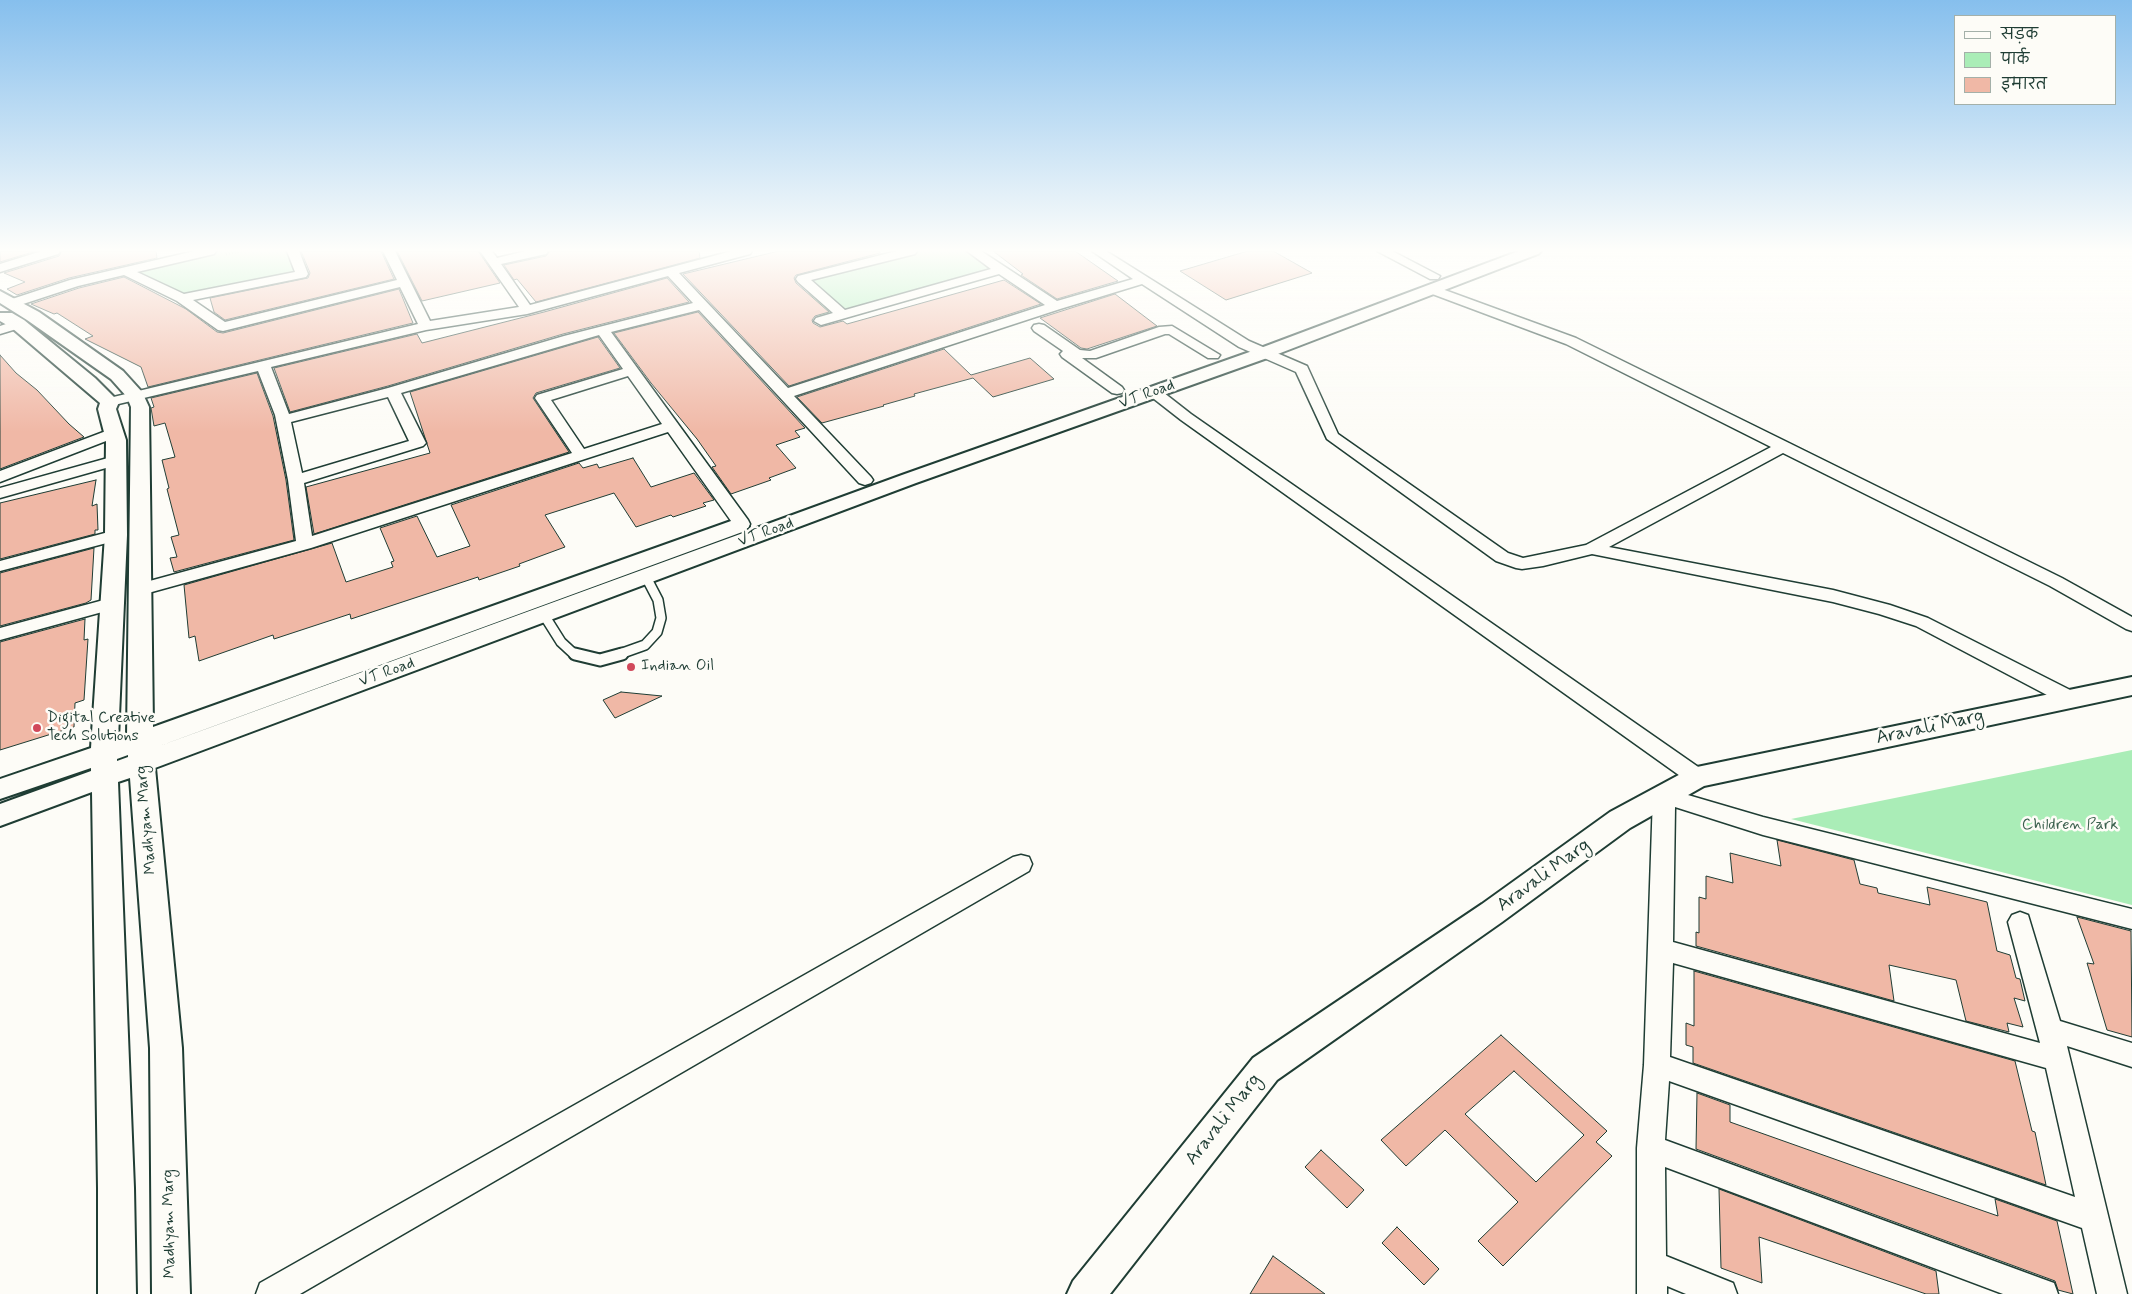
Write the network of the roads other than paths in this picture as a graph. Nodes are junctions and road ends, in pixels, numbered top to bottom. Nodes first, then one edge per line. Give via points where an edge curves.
1 (201, 311) edge
2 (286, 311) edge
3 (419, 311) edge
4 (517, 311) edge
5 (676, 311) edge
6 (708, 311) edge
7 (840, 311) edge
8 (852, 311) edge
9 (1039, 311) edge
10 (1193, 311) edge
11 (1343, 311) edge
12 (1362, 311) edge
13 (1501, 311) edge
14 (6, 313) edge
15 (843, 314) junction
16 (1017, 319) junction
17 (821, 321) dead end
18 (426, 326) junction
19 (1039, 328) dead end
20 (602, 330) junction
21 (1244, 344) junction
22 (1264, 353) junction
23 (1213, 355) junction
24 (264, 365) junction
25 (630, 371) junction
26 (1117, 390) junction
27 (393, 391) junction
28 (1154, 392) junction
29 (785, 394) junction
30 (136, 396) junction
31 (110, 402) junction
32 (282, 420) junction
33 (670, 426) junction
34 (114, 433) junction
35 (1784, 446) junction
36 (581, 455) junction
37 (116, 462) junction
38 (0, 477) edge
39 (296, 480) junction
40 (865, 480) junction
41 (0, 493) edge
42 (742, 524) junction
43 (116, 535) junction
44 (305, 544) junction
45 (1592, 549) junction
46 (0, 566) edge
47 (646, 577) junction
48 (596, 586) junction
49 (141, 589) junction
50 (111, 604) junction
51 (544, 615) junction
52 (2132, 624) edge
53 (0, 634) edge
54 (2132, 686) edge
55 (2071, 699) junction
56 (141, 752) junction
57 (104, 765) junction
58 (1697, 777) junction
59 (0, 789) edge
60 (1664, 796) junction
61 (0, 816) edge
62 (1020, 864) dead end
63 (2132, 919) edge
64 (2020, 922) dead end
65 (1661, 949) junction
66 (2050, 1029) junction
67 (2132, 1055) edge
68 (2056, 1059) junction
69 (1657, 1065) junction
70 (1651, 1148) junction
71 (2094, 1218) junction
72 (1652, 1265) junction
73 (116, 1294) edge
74 (171, 1294) edge
75 (271, 1294) edge
76 (1086, 1294) edge
77 (1652, 1294) edge
78 (1722, 1294) edge
79 (2043, 1294) edge
80 (2112, 1294) edge

1 - 2 street via 224,327
3 - 18 street
4 - 18 street
5 - 20 street
6 - 29 street
7 - 15 street
8 - 15 street
9 - 16 street
10 - 21 street
11 - 21 street, VT Road
12 - 22 street, VT Road
13 - 35 street via 1571,341
14 - 30 street via 117,375
14 - 31 street
15 - 17 street
16 - 26 street
16 - 29 street
18 - 24 street
19 - 23 street via 1077,354 1091,355 1172,330
20 - 25 street
20 - 27 street
21 - 22 street
21 - 23 street, VT Road
22 - 28 street, VT Road
22 - 45 street via 1302,369 1332,436 1502,557 1522,564
23 - 26 street, VT Road
24 - 30 street
24 - 32 street
25 - 33 street
25 - 36 street via 542,398
26 - 40 street, VT Road
27 - 32 street
27 - 39 street via 418,443
28 - 47 street, VT Road
28 - 58 street
29 - 40 street
30 - 31 street
30 - 49 street, Madhyam Marg via 140,415
31 - 34 street via 107,409
32 - 39 street
33 - 36 street
33 - 42 street
34 - 37 street
34 - 38 street
35 - 45 street
35 - 52 street via 2056,582
36 - 44 street
37 - 41 street
37 - 43 street
39 - 44 street
40 - 42 street, VT Road
42 - 48 street, VT Road
43 - 46 street
43 - 50 street
44 - 49 street
45 - 55 street via 1834,596 1884,609 1922,622
47 - 48 street, VT Road
47 - 51 lane via 658,600 661,618 652,639 630,652 600,660 574,654 561,642
48 - 51 street, VT Road
48 - 56 street, VT Road
49 - 56 street, Madhyam Marg
50 - 53 street
50 - 57 street
51 - 56 street, VT Road
54 - 55 street, Aravali Marg
55 - 58 street, Aravali Marg
56 - 57 street, VT Road
56 - 74 street, Madhyam Marg via 166,1048
57 - 59 street, VT Road
57 - 61 street, VT Road
57 - 73 street
58 - 60 street, Aravali Marg
60 - 63 street via 1763,826
60 - 65 street
60 - 76 street, Aravali Marg via 1620,820 1492,913 1265,1069
62 - 75 street
64 - 66 street
65 - 68 street
65 - 69 street
66 - 67 street
66 - 68 street
68 - 71 street
69 - 70 street
69 - 71 street
70 - 72 street
70 - 79 street
71 - 80 street
72 - 77 street
72 - 78 street

